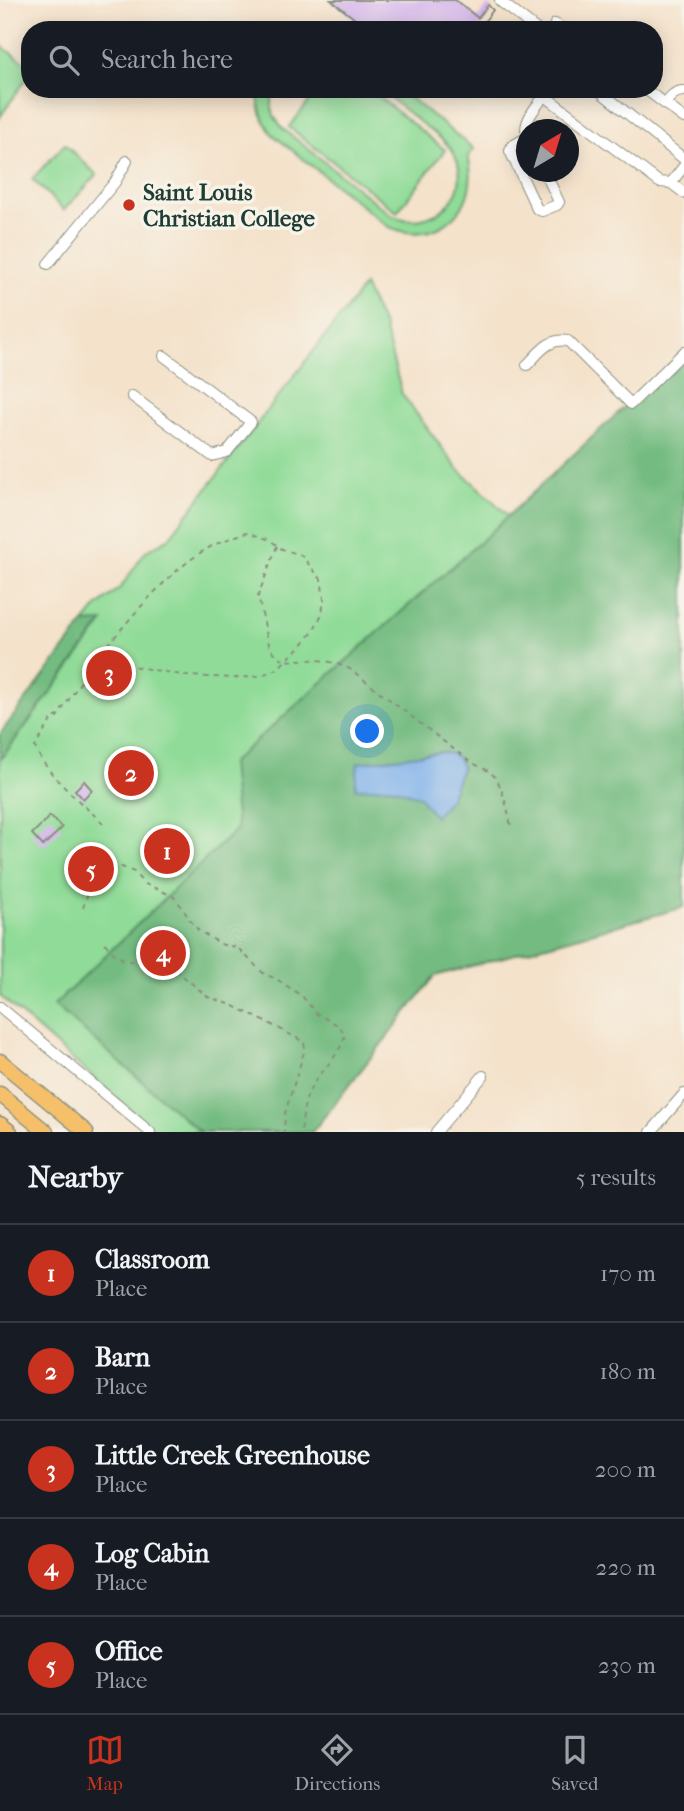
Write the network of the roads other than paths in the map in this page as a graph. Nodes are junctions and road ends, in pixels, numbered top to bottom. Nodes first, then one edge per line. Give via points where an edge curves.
1 (500, 1) edge
2 (526, 21) edge
3 (684, 91) edge
4 (543, 98) edge
5 (555, 98) edge
6 (608, 98) edge
7 (657, 98) edge
8 (665, 104) junction
9 (684, 118) edge
10 (529, 119) edge
11 (516, 144) edge
12 (684, 159) edge
13 (127, 160) dead end
14 (516, 164) edge
15 (684, 166) edge
16 (524, 182) edge
17 (550, 182) edge
18 (671, 183) junction
19 (684, 193) edge
20 (48, 264) dead end
21 (684, 352) edge
22 (164, 356) dead end
23 (527, 365) dead end
24 (132, 396) dead end
25 (0, 1007) edge
26 (0, 1061) edge
27 (483, 1076) dead end
28 (0, 1094) edge
29 (684, 1094) edge
30 (0, 1124) edge
31 (10, 1132) edge
32 (46, 1132) edge
33 (86, 1132) edge
34 (150, 1132) edge
35 (436, 1132) edge
36 (651, 1132) edge

1 - 2 street
3 - 8 street via 673,94
4 - 10 street
5 - 18 street via 659,182
6 - 12 street
7 - 8 street
8 - 9 street
11 - 14 street via 510,151
13 - 20 street
15 - 18 street
16 - 17 street via 542,211 559,202
18 - 19 street
21 - 23 street via 631,404 563,339 550,342
22 - 24 street via 251,422 227,452 212,456
25 - 34 street
26 - 33 highway
27 - 35 street
28 - 32 highway
29 - 36 street
30 - 31 highway

